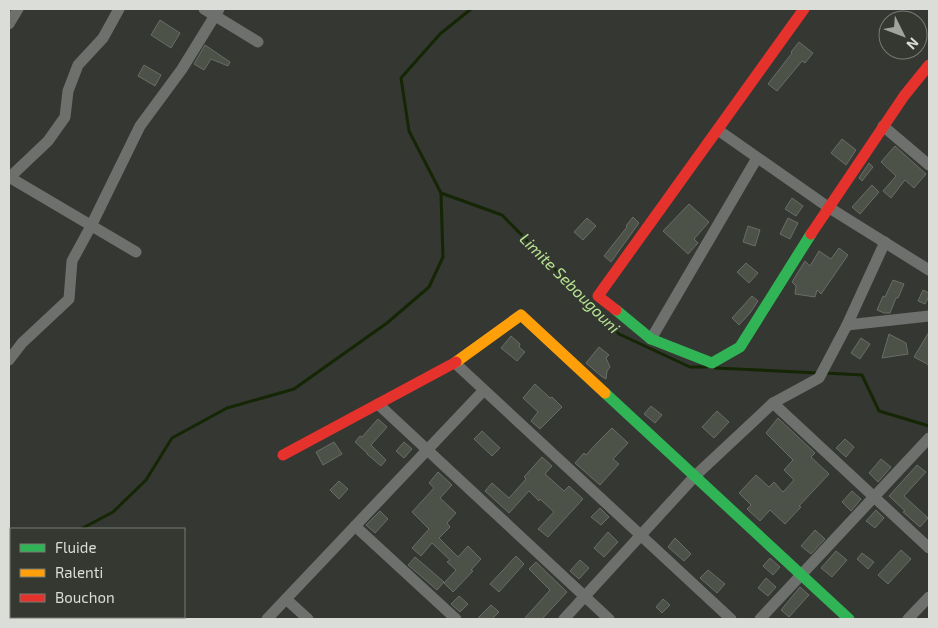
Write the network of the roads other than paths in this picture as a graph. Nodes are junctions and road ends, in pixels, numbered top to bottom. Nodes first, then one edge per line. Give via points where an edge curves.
1 (18, 9) edge
2 (119, 9) edge
3 (204, 9) edge
4 (804, 9) edge
5 (217, 12) edge
6 (9, 24) edge
7 (258, 42) dead end
8 (929, 65) edge
9 (883, 126) junction
10 (718, 130) junction
11 (758, 158) junction
12 (929, 165) edge
13 (9, 178) edge
14 (828, 207) junction
15 (91, 226) junction
16 (885, 242) junction
17 (136, 252) dead end
18 (929, 270) edge
19 (929, 316) edge
20 (847, 325) junction
21 (651, 339) junction
22 (9, 360) edge
23 (455, 363) junction
24 (484, 390) junction
25 (773, 403) junction
26 (378, 404) junction
27 (929, 438) edge
28 (427, 450) junction
29 (283, 455) dead end
30 (695, 476) junction
31 (874, 497) junction
32 (355, 526) junction
33 (641, 536) junction
34 (929, 548) edge
35 (801, 575) junction
36 (584, 597) junction
37 (929, 597) edge
38 (286, 599) junction
39 (267, 619) edge
40 (308, 619) edge
41 (456, 619) edge
42 (564, 619) edge
43 (609, 619) edge
44 (731, 619) edge
45 (760, 619) edge
46 (849, 619) edge
47 (908, 619) edge

1 - 6 street
2 - 13 street via 103,38 78,65 68,91 65,117 48,141
3 - 5 street
4 - 10 street
5 - 7 street
5 - 15 street via 182,69 140,126
8 - 9 street
9 - 12 street
9 - 14 street
10 - 11 street
10 - 21 street via 598,296
11 - 14 street
11 - 21 street
13 - 15 street
14 - 16 street
14 - 21 street via 740,347 712,363
15 - 17 street
15 - 22 street via 72,261 69,299 22,343
16 - 18 street
16 - 20 street
19 - 20 street
20 - 25 street via 819,378
23 - 24 street
23 - 26 street
23 - 30 street via 521,315
24 - 28 street
24 - 33 street
25 - 30 street
25 - 31 street
26 - 28 street
26 - 29 street
27 - 31 street
28 - 32 street
28 - 36 street
30 - 33 street
30 - 35 street
31 - 34 street
31 - 35 street
32 - 38 street
32 - 41 street
33 - 36 street
33 - 44 street
35 - 45 street
35 - 46 street
36 - 42 street
36 - 43 street
37 - 47 street
38 - 39 street
38 - 40 street

